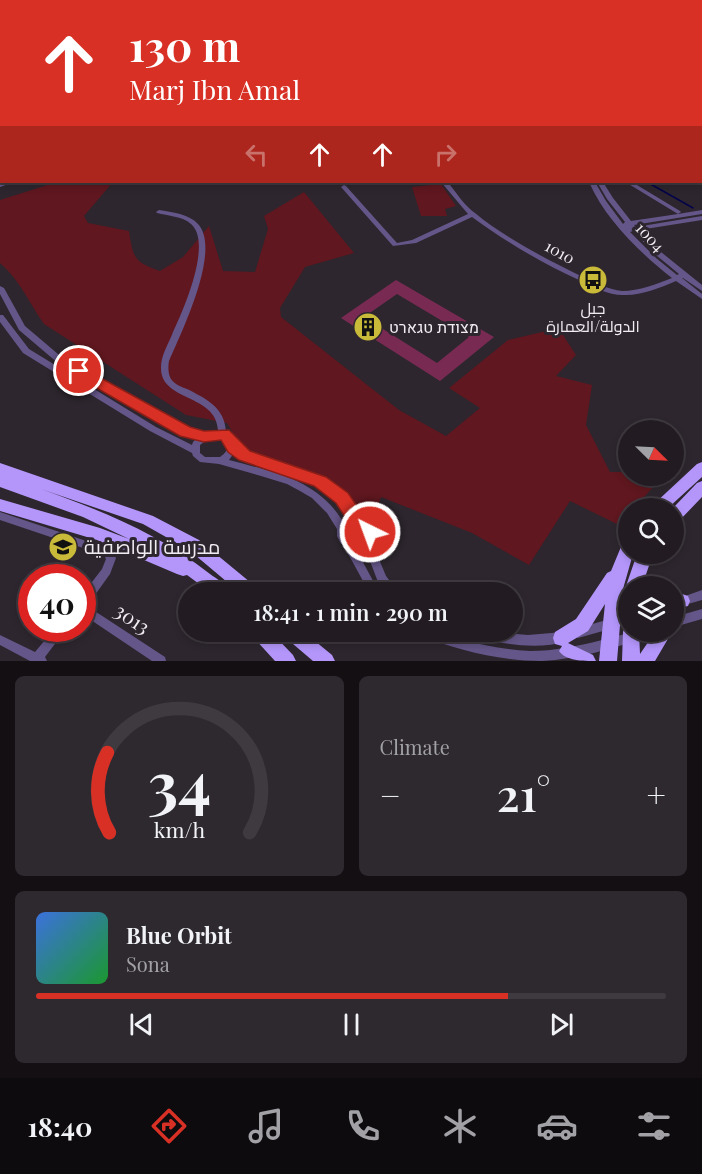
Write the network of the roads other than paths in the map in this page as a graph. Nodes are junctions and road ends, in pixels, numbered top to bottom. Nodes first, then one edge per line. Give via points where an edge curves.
1 (445, 183) edge
2 (593, 183) edge
3 (601, 183) edge
4 (631, 183) edge
5 (344, 187) dead end
6 (159, 212) dead end
7 (678, 212) dead end
8 (702, 212) edge
9 (472, 215) junction
10 (625, 217) junction
11 (702, 218) edge
12 (648, 224) junction
13 (627, 227) junction
14 (643, 242) junction
15 (680, 277) junction
16 (0, 288) edge
17 (702, 289) edge
18 (702, 297) edge
19 (0, 317) edge
20 (222, 434) junction
21 (204, 436) junction
22 (233, 447) junction
23 (196, 452) junction
24 (219, 461) junction
25 (702, 468) edge
26 (0, 469) edge
27 (0, 481) edge
28 (702, 487) edge
29 (670, 498) edge
30 (0, 505) edge
31 (684, 506) edge
32 (0, 516) edge
33 (357, 520) junction
34 (342, 528) junction
35 (367, 541) junction
36 (348, 544) junction
37 (620, 564) edge
38 (622, 564) edge
39 (204, 578) junction
40 (209, 582) edge
41 (238, 582) edge
42 (369, 582) edge
43 (384, 582) edge
44 (96, 586) edge
45 (702, 595) edge
46 (684, 608) edge
47 (702, 614) edge
48 (684, 615) edge
49 (96, 616) edge
50 (618, 623) edge
51 (611, 625) junction
52 (0, 640) edge
53 (618, 640) edge
54 (52, 642) edge
55 (269, 642) edge
56 (304, 642) edge
57 (461, 642) edge
58 (523, 642) edge
59 (634, 642) edge
60 (657, 642) edge
61 (610, 643) junction
62 (565, 644) junction
63 (38, 660) edge
64 (161, 661) edge
65 (287, 661) edge
66 (326, 661) edge
67 (587, 661) edge
68 (608, 661) edge
69 (631, 661) edge
70 (645, 661) edge

1 - 9 street, 1010
2 - 13 street, 1004
3 - 10 street, 1004
4 - 7 street
5 - 9 street via 395,245 414,242
6 - 20 street via 196,224 202,234 203,260 164,372 173,386 216,410 223,425
8 - 12 street
9 - 15 street, 1010 via 586,281 616,292
10 - 12 street
10 - 13 street, 1004
11 - 12 street
12 - 13 street
12 - 14 street
13 - 14 street, 1004
13 - 15 street, 1004 via 643,252
14 - 15 street, 1004
15 - 17 street, 1004
15 - 18 street, 1004
16 - 21 street via 22,328 62,362 185,432
19 - 23 street via 26,351
20 - 21 street
20 - 22 street via 232,440
21 - 23 street via 196,444
22 - 24 street
22 - 33 street via 244,456 320,482 342,498
23 - 24 street via 203,460
24 - 34 street via 310,492 326,505
25 - 29 highway
26 - 41 highway via 148,520 194,545
27 - 39 highway via 85,512 160,546
28 - 31 highway
30 - 39 highway via 100,534
32 - 44 street via 107,552 111,558
33 - 34 street
33 - 35 street via 369,528
34 - 36 street via 342,538
35 - 36 street
35 - 43 street
36 - 42 street
37 - 62 highway via 603,596
38 - 51 highway via 614,590
39 - 40 highway
45 - 46 street
47 - 48 street
49 - 64 street, 3013
50 - 51 street
51 - 61 highway
51 - 62 street
52 - 63 street
53 - 61 street
54 - 63 street
55 - 65 highway
56 - 66 highway
57 - 62 street via 529,656
58 - 62 street
59 - 69 highway
60 - 70 highway
61 - 62 street
61 - 68 highway
62 - 67 highway

